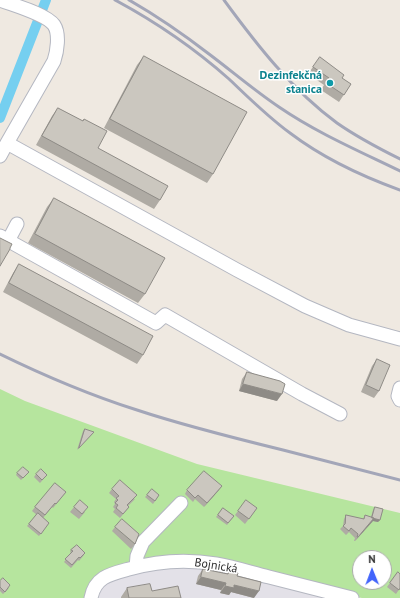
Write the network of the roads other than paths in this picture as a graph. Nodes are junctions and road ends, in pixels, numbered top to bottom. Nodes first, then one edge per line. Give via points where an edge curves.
1 (0, 0) edge
2 (7, 143) junction
3 (0, 156) edge
4 (17, 224) dead end
5 (4, 239) edge
6 (400, 340) edge
7 (400, 388) edge
8 (400, 400) edge
9 (340, 414) dead end
10 (182, 503) dead end
11 (136, 567) junction
12 (91, 598) edge
13 (352, 598) edge

1 - 2 street via 40,15 54,25 57,34 54,61
2 - 3 street
2 - 6 street via 305,306 349,325
4 - 5 street
5 - 9 street via 156,323 165,315
7 - 8 street
10 - 11 street via 143,542 137,556
11 - 12 street, Bojnická via 98,581
11 - 13 street, Bojnická via 174,562 217,564

